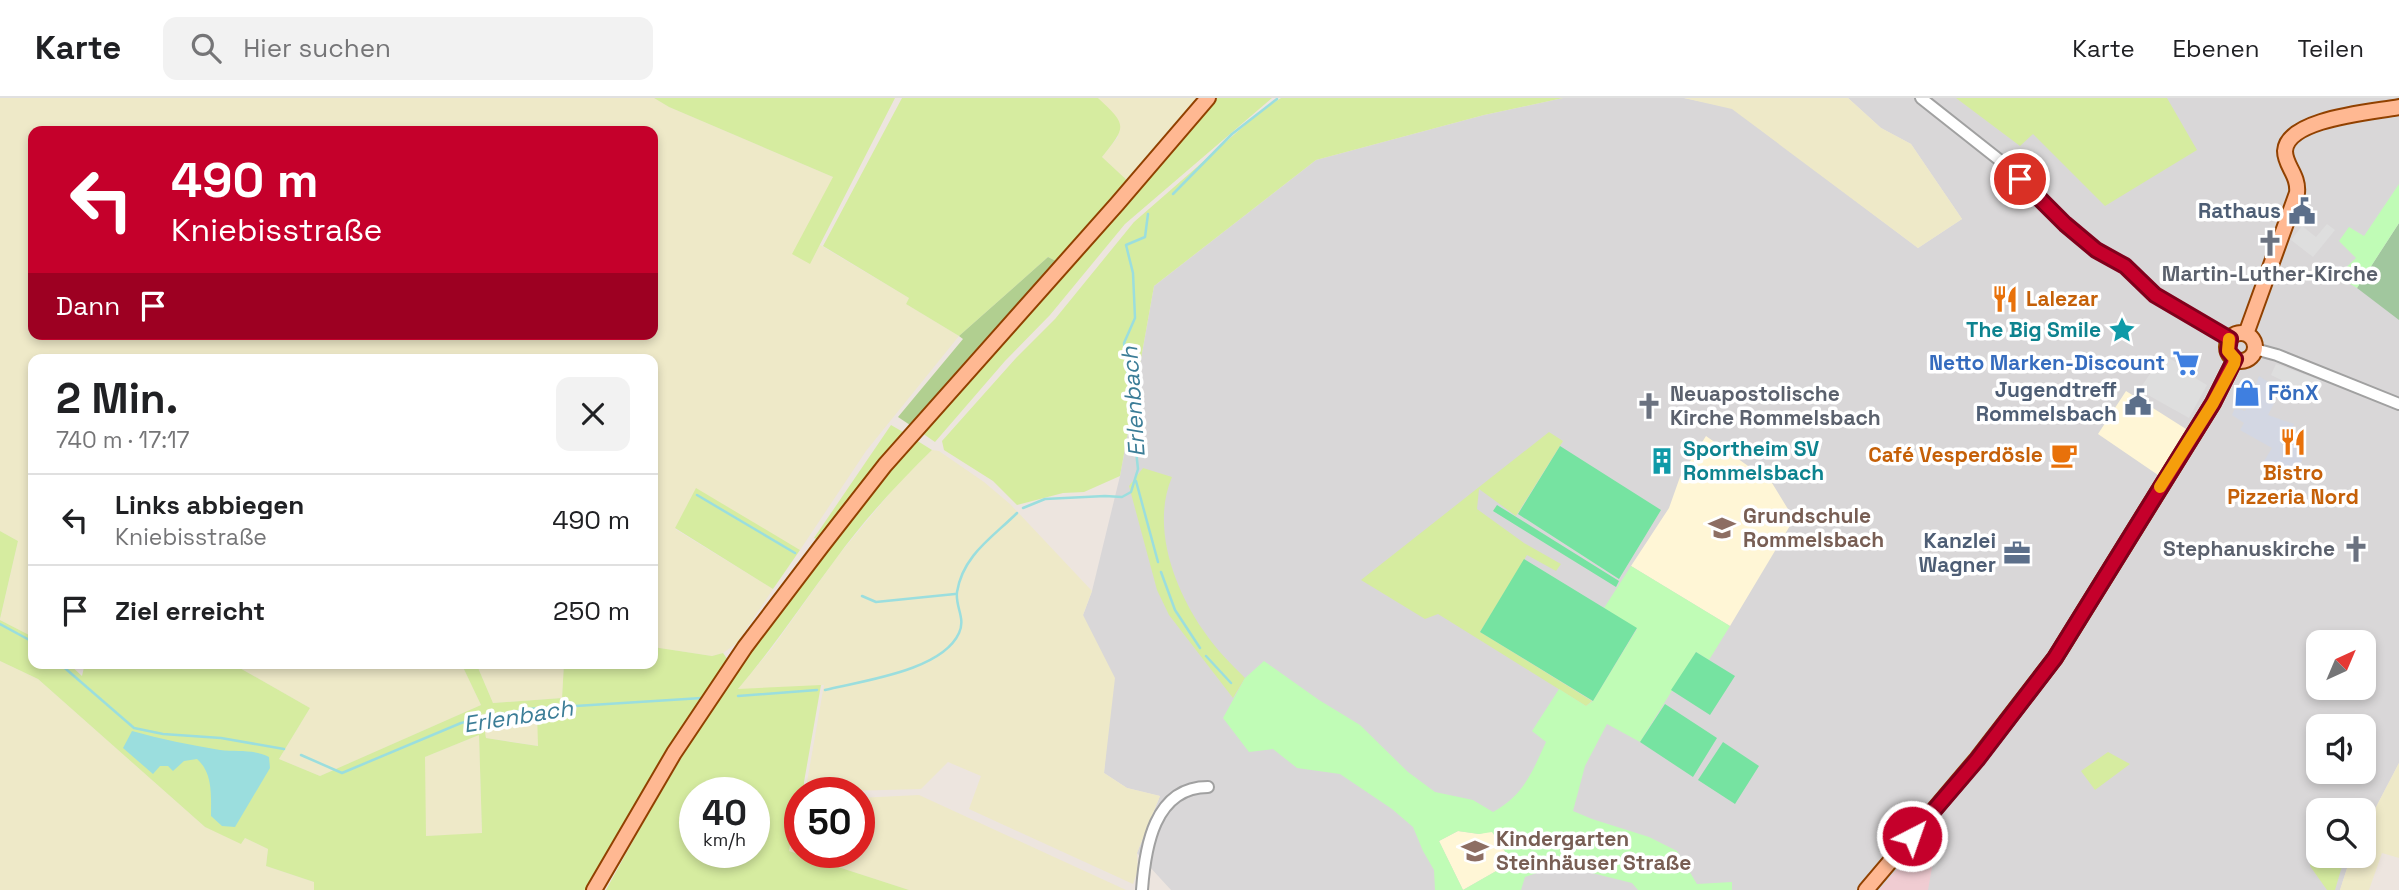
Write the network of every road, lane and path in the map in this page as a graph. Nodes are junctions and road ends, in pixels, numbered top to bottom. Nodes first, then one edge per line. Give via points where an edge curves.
1 (1208, 98) edge
2 (1921, 98) edge
3 (2399, 107) edge
4 (2246, 334) junction
5 (2230, 339) junction
6 (2255, 349) junction
7 (2235, 359) junction
8 (2399, 404) edge
9 (1208, 787) dead end
10 (594, 890) edge
11 (1142, 890) edge
12 (1866, 890) edge

1 - 10 main road via 885,465 821,547 744,647 681,742
2 - 5 street via 2001,162 2089,244 2120,262 2162,300
3 - 4 main road via 2322,122 2290,141 2287,159 2297,193
4 - 5 main road
4 - 6 main road
5 - 7 main road via 2228,351
6 - 7 main road via 2249,358
6 - 8 street
7 - 12 main road via 2213,403 2055,658 1977,760
9 - 11 street via 1180,792 1165,808 1147,850

